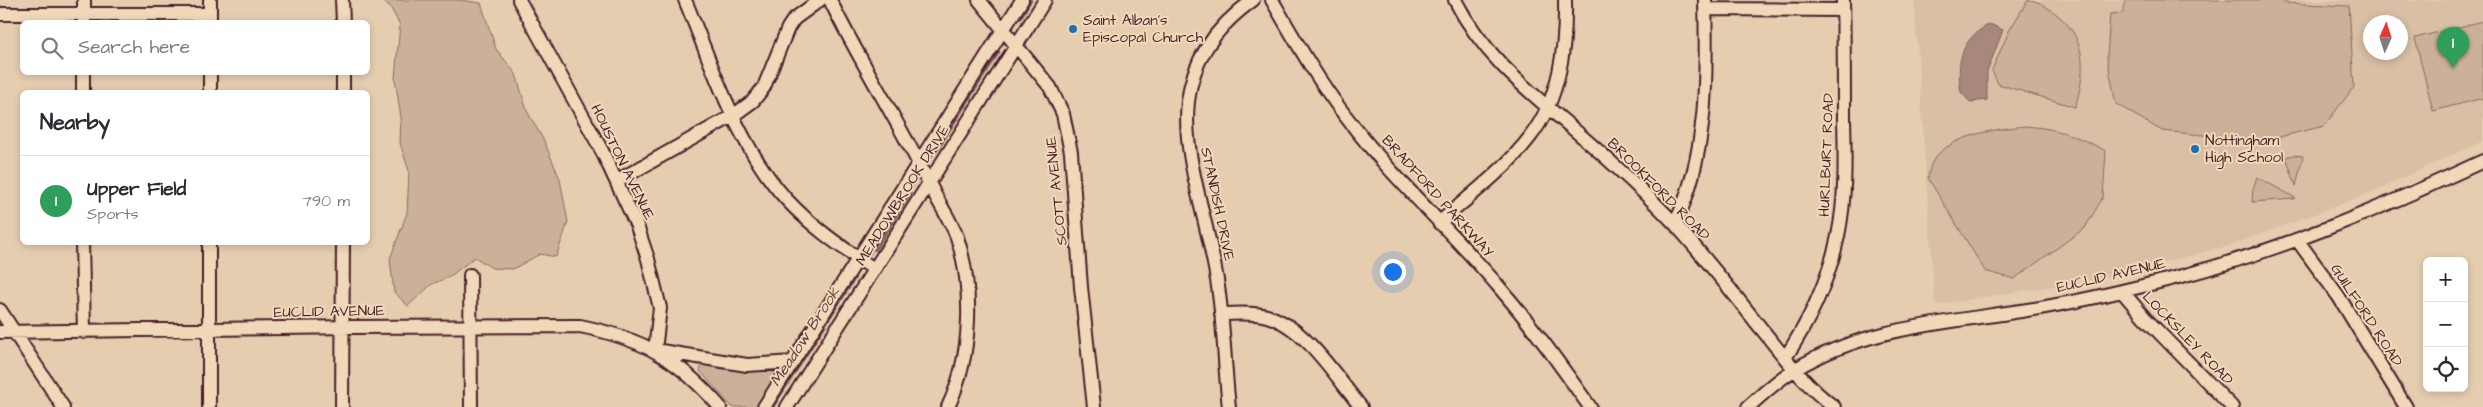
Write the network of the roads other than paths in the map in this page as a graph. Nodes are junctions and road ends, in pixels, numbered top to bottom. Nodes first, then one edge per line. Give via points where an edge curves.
1 (84, 0) edge
2 (210, 0) edge
3 (342, 0) edge
4 (519, 0) edge
5 (685, 0) edge
6 (820, 0) edge
7 (830, 0) edge
8 (979, 0) edge
9 (1022, 0) edge
10 (1045, 0) edge
11 (1253, 0) edge
12 (1272, 0) edge
13 (1455, 0) edge
14 (1566, 0) edge
15 (1705, 4) edge
16 (1843, 5) edge
17 (0, 14) edge
18 (84, 18) edge
19 (210, 18) edge
20 (342, 20) edge
21 (1004, 29) junction
22 (1016, 45) junction
23 (83, 75) edge
24 (210, 75) edge
25 (343, 75) edge
26 (83, 90) edge
27 (210, 90) edge
28 (343, 90) edge
29 (1548, 108) junction
30 (734, 115) junction
31 (2483, 161) edge
32 (919, 162) junction
33 (617, 180) junction
34 (930, 182) junction
35 (1439, 223) junction
36 (1674, 224) junction
37 (2298, 241) junction
38 (82, 245) edge
39 (209, 245) edge
40 (343, 245) edge
41 (858, 258) junction
42 (874, 269) junction
43 (470, 275) dead end
44 (2122, 291) junction
45 (0, 310) edge
46 (1221, 314) junction
47 (471, 326) junction
48 (342, 327) junction
49 (209, 329) junction
50 (0, 332) edge
51 (14, 332) junction
52 (84, 332) junction
53 (655, 350) junction
54 (1785, 358) junction
55 (792, 362) junction
56 (1794, 369) junction
57 (63, 407) edge
58 (209, 407) edge
59 (342, 407) edge
60 (471, 407) edge
61 (720, 407) edge
62 (764, 407) edge
63 (787, 407) edge
64 (948, 407) edge
65 (1094, 407) edge
66 (1229, 407) edge
67 (1361, 407) edge
68 (1590, 407) edge
69 (1748, 407) edge
70 (1834, 407) edge
71 (2232, 407) edge
72 (2406, 407) edge

1 - 18 street
2 - 19 street
3 - 20 street
4 - 33 street, HOUSTON AVENUE
5 - 30 street
6 - 30 street via 794,19 764,87 753,101
7 - 32 street
8 - 21 street, SCOTT AVENUE
9 - 21 street, MEADOWBROOK DRIVE
10 - 22 street, MEADOWBROOK DRIVE
11 - 46 street, STANDISH DRIVE via 1209,42 1194,76 1187,115 1186,135 1216,274
12 - 35 street, BRADFORD PARKWAY via 1316,74 1347,118
13 - 29 street, BROOKFORD ROAD via 1485,48
14 - 29 street via 1564,47 1558,81
15 - 16 street
15 - 36 street via 1704,92 1698,150 1683,206
16 - 54 street, HURLBURT ROAD via 1845,162 1838,236 1830,268 1805,327
17 - 18 street
18 - 19 street
21 - 22 street, SCOTT AVENUE
21 - 32 street, MEADOWBROOK DRIVE
22 - 34 street, MEADOWBROOK DRIVE
22 - 65 street, SCOTT AVENUE via 1050,87 1069,140
23 - 26 street
24 - 27 street
25 - 28 street
29 - 35 street via 1524,144
29 - 36 street, BROOKFORD ROAD via 1602,154
30 - 33 street
30 - 41 street via 760,165 786,200 829,238
31 - 37 street, EUCLID AVENUE via 2388,205
32 - 34 street
32 - 41 street, MEADOWBROOK DRIVE
33 - 53 street, HOUSTON AVENUE via 648,259 660,308
34 - 42 street, MEADOWBROOK DRIVE
34 - 64 street via 956,237 967,292 967,332 960,374
35 - 68 street, BRADFORD PARKWAY via 1498,286 1545,343
36 - 54 street, BROOKFORD ROAD
37 - 44 street, EUCLID AVENUE
37 - 72 street, GUILFORD ROAD via 2338,297
38 - 52 street
39 - 49 street
40 - 48 street
41 - 42 street
41 - 55 street, MEADOWBROOK DRIVE
42 - 63 street, MEADOWBROOK DRIVE
43 - 47 street
44 - 56 street, EUCLID AVENUE via 2022,311 1911,327 1863,340
44 - 71 street, LOCKSLEY ROAD
45 - 51 street
46 - 66 street, STANDISH DRIVE
46 - 67 street via 1257,315 1282,322 1308,342
47 - 48 street, EUCLID AVENUE
47 - 53 street, EUCLID AVENUE via 580,326 615,333
47 - 60 street
48 - 49 street, EUCLID AVENUE
48 - 59 street
49 - 52 street, EUCLID AVENUE
49 - 58 street
50 - 51 street, EUCLID AVENUE
51 - 52 street, EUCLID AVENUE
51 - 57 street
53 - 55 street, EUCLID AVENUE via 747,366
53 - 61 street, EUCLID AVENUE via 678,365
54 - 56 street, BROOKFORD ROAD
55 - 62 street, MEADOWBROOK DRIVE
56 - 69 street, EUCLID AVENUE
56 - 70 street, BROOKFORD ROAD

